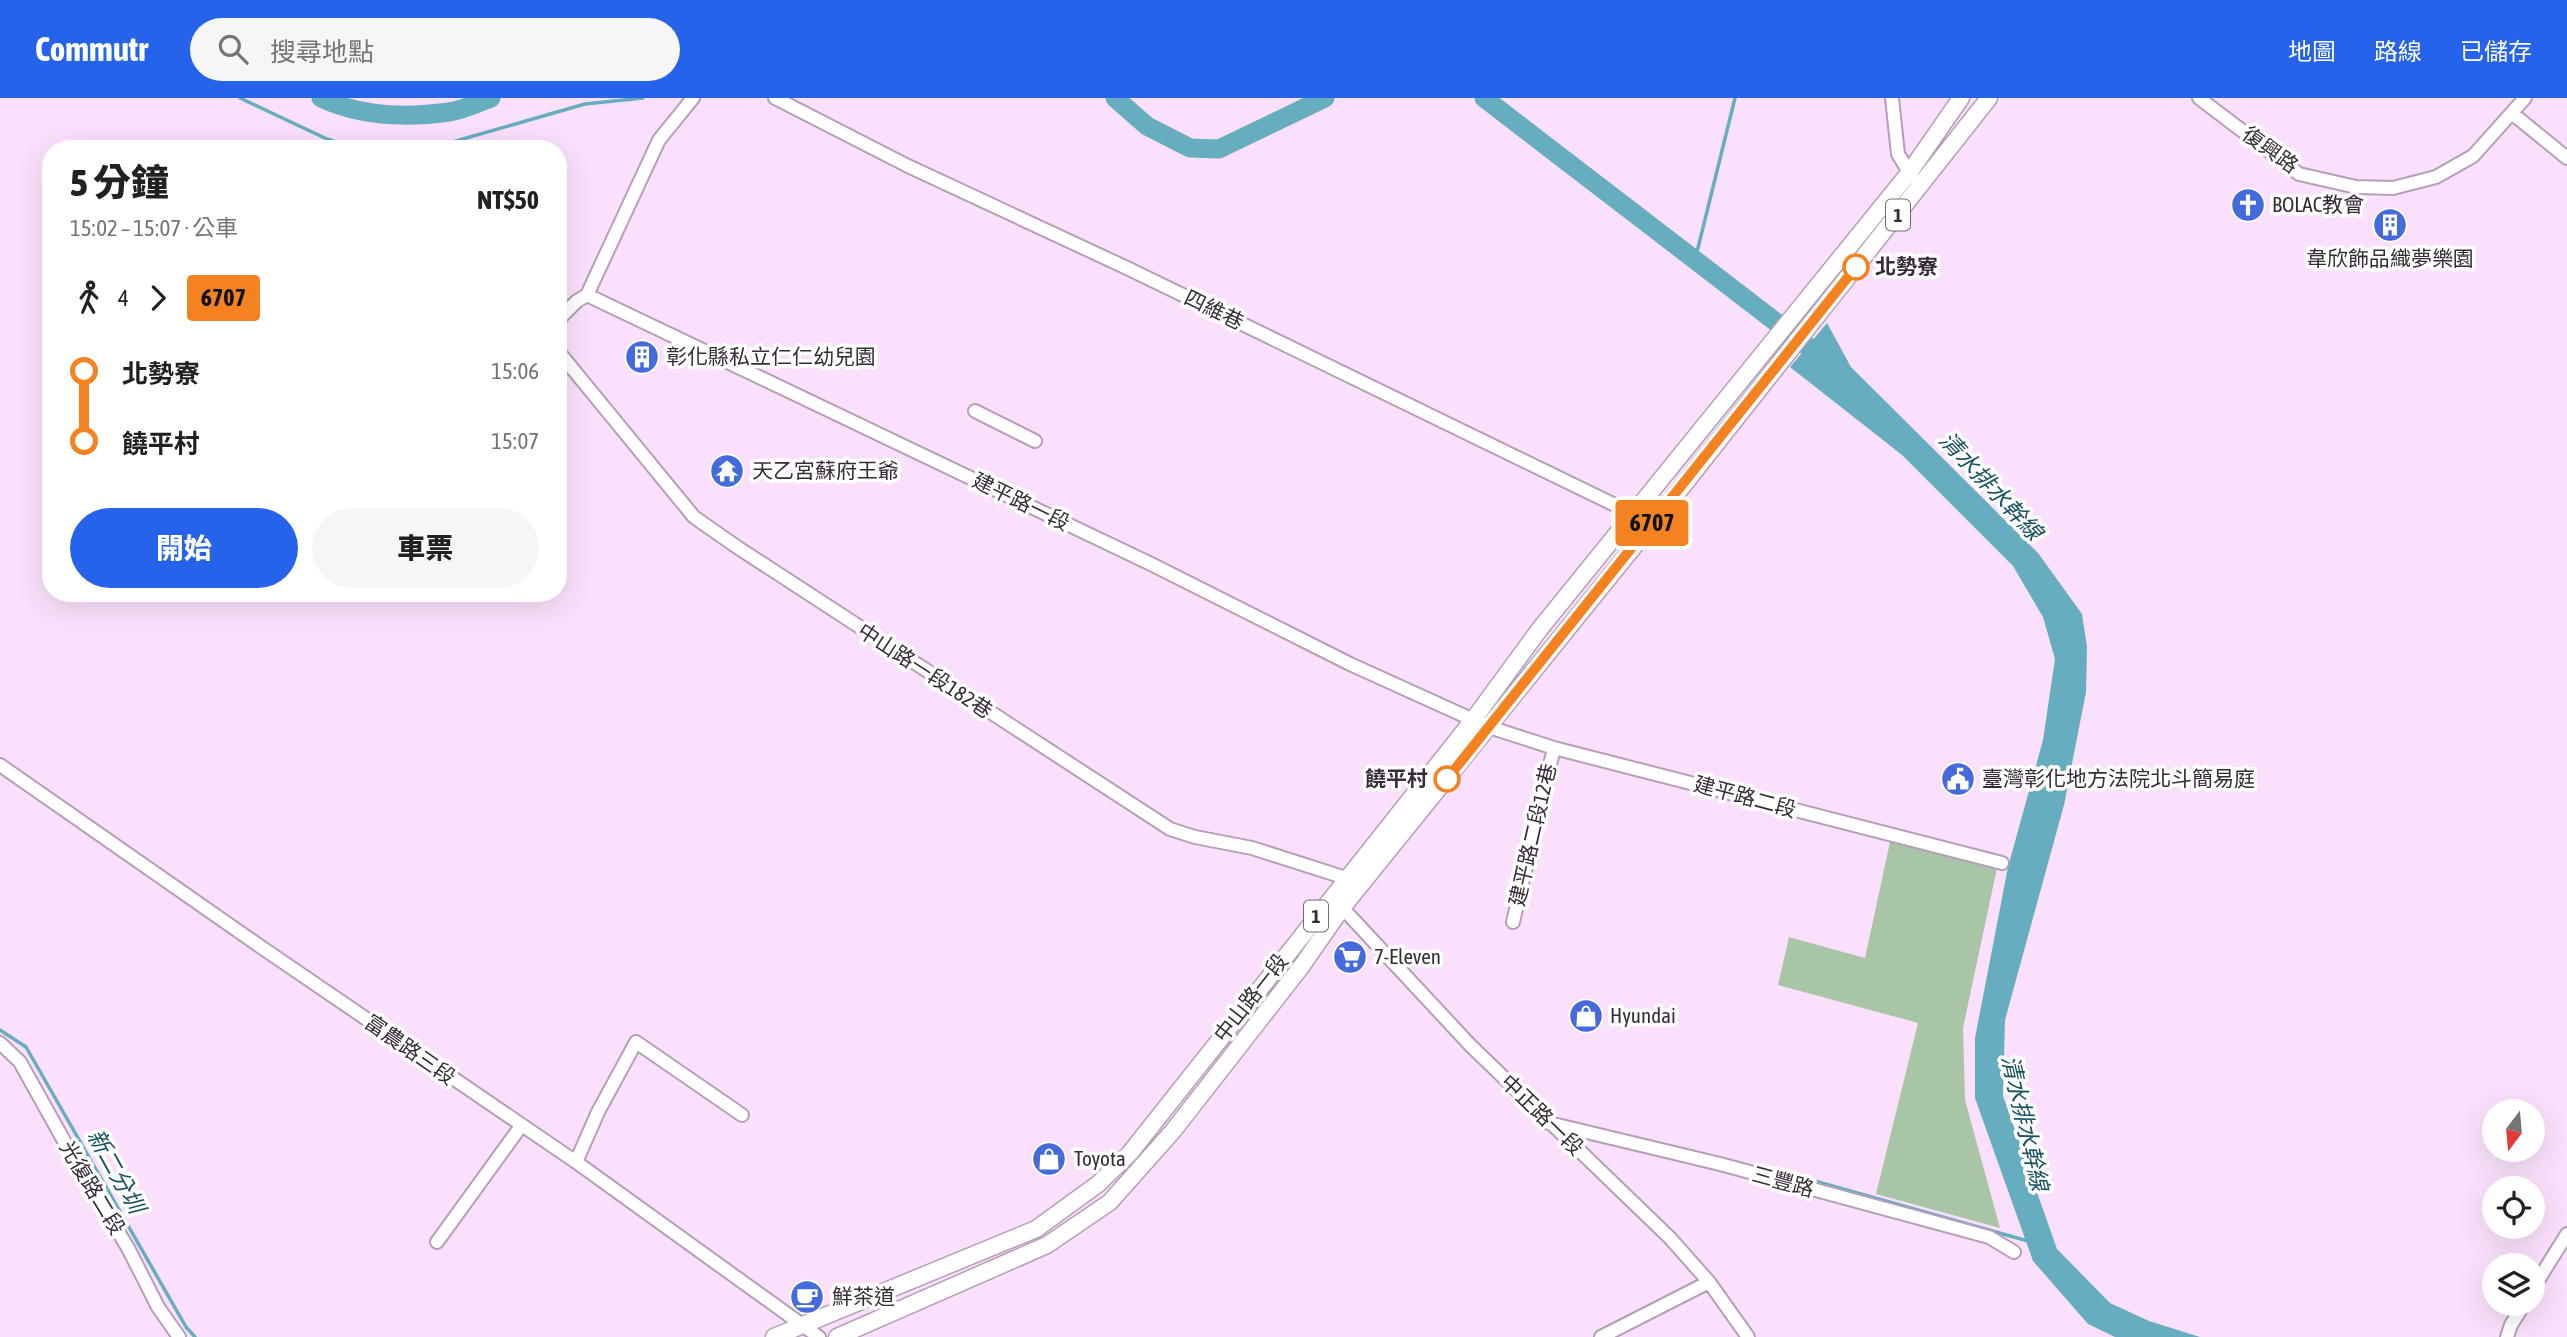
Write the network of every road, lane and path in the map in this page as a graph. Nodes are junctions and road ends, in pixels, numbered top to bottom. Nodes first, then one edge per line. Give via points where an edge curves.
1 (693, 98) edge
2 (775, 98) edge
3 (1892, 98) edge
4 (1961, 98) edge
5 (1989, 98) edge
6 (2199, 98) edge
7 (2525, 98) edge
8 (2513, 114) junction
9 (2567, 158) edge
10 (1909, 173) junction
11 (1919, 188) junction
12 (587, 295) junction
13 (567, 311) edge
14 (567, 362) edge
15 (975, 411) dead end
16 (1035, 441) dead end
17 (1634, 513) junction
18 (1652, 523) junction
19 (1473, 720) junction
20 (1489, 727) junction
21 (1553, 748) junction
22 (0, 765) edge
23 (2002, 863) dead end
24 (1346, 878) junction
25 (1360, 887) junction
26 (1337, 902) junction
27 (1513, 922) dead end
28 (0, 1043) edge
29 (742, 1115) dead end
30 (1549, 1122) junction
31 (521, 1126) junction
32 (576, 1162) junction
33 (2567, 1234) edge
34 (437, 1242) dead end
35 (2014, 1252) dead end
36 (2545, 1269) edge
37 (1709, 1282) junction
38 (2517, 1316) edge
39 (803, 1325) junction
40 (179, 1337) edge
41 (774, 1337) edge
42 (819, 1337) edge
43 (837, 1337) edge
44 (1601, 1337) edge
45 (1748, 1337) edge
46 (2507, 1337) edge

1 - 12 street via 659,140
2 - 17 street, 四維巷
3 - 10 street via 1898,154
4 - 10 main road, 1
5 - 11 main road, 1
6 - 8 street, 復興路 via 2299,173 2368,187 2392,188 2436,177 2473,156
7 - 8 street, 復興路
8 - 9 street
10 - 11 street
10 - 17 main road, 中山路一段 / 1
11 - 18 main road, 中山路一段 / 1
12 - 13 street
12 - 19 street, 建平路一段
14 - 24 street, 中山路一段182巷 via 694,517 737,547 1170,829 1252,848
15 - 16 street
17 - 18 street, 四維巷
17 - 19 main road, 中山路一段 / 1
18 - 20 main road, 中山路一段 / 1
19 - 20 street, 建平路一段
19 - 24 main road, 中山路一段 / 1
20 - 21 street, 建平路二段
20 - 25 main road, 中山路一段 / 1
21 - 23 street, 建平路二段
21 - 27 street, 建平路二段12巷
22 - 31 street, 富農路三段
24 - 25 street, 中山路一段182巷
24 - 26 main road, 中山路一段 / 1
25 - 26 main road, 中山路一段 / 1
26 - 30 street, 中正路一段
26 - 39 main road, 中山路一段 / 1 via 1130,1153 1098,1184 1036,1229
26 - 43 main road, 中山路一段 / 1 via 1301,967 1173,1131 1111,1202 1047,1245
28 - 40 street, 光復路二段 via 20,1062
29 - 32 street via 636,1042
30 - 35 street, 三豐路 via 1989,1237
30 - 37 street, 中正路一段 via 1670,1238
31 - 32 street, 富農路三段
31 - 34 street
32 - 39 street, 富農路三段
33 - 36 street
37 - 44 street
37 - 45 street, 中正路一段
38 - 46 street
39 - 41 main road, 中山路一段 / 1
39 - 42 street, 富農路三段

